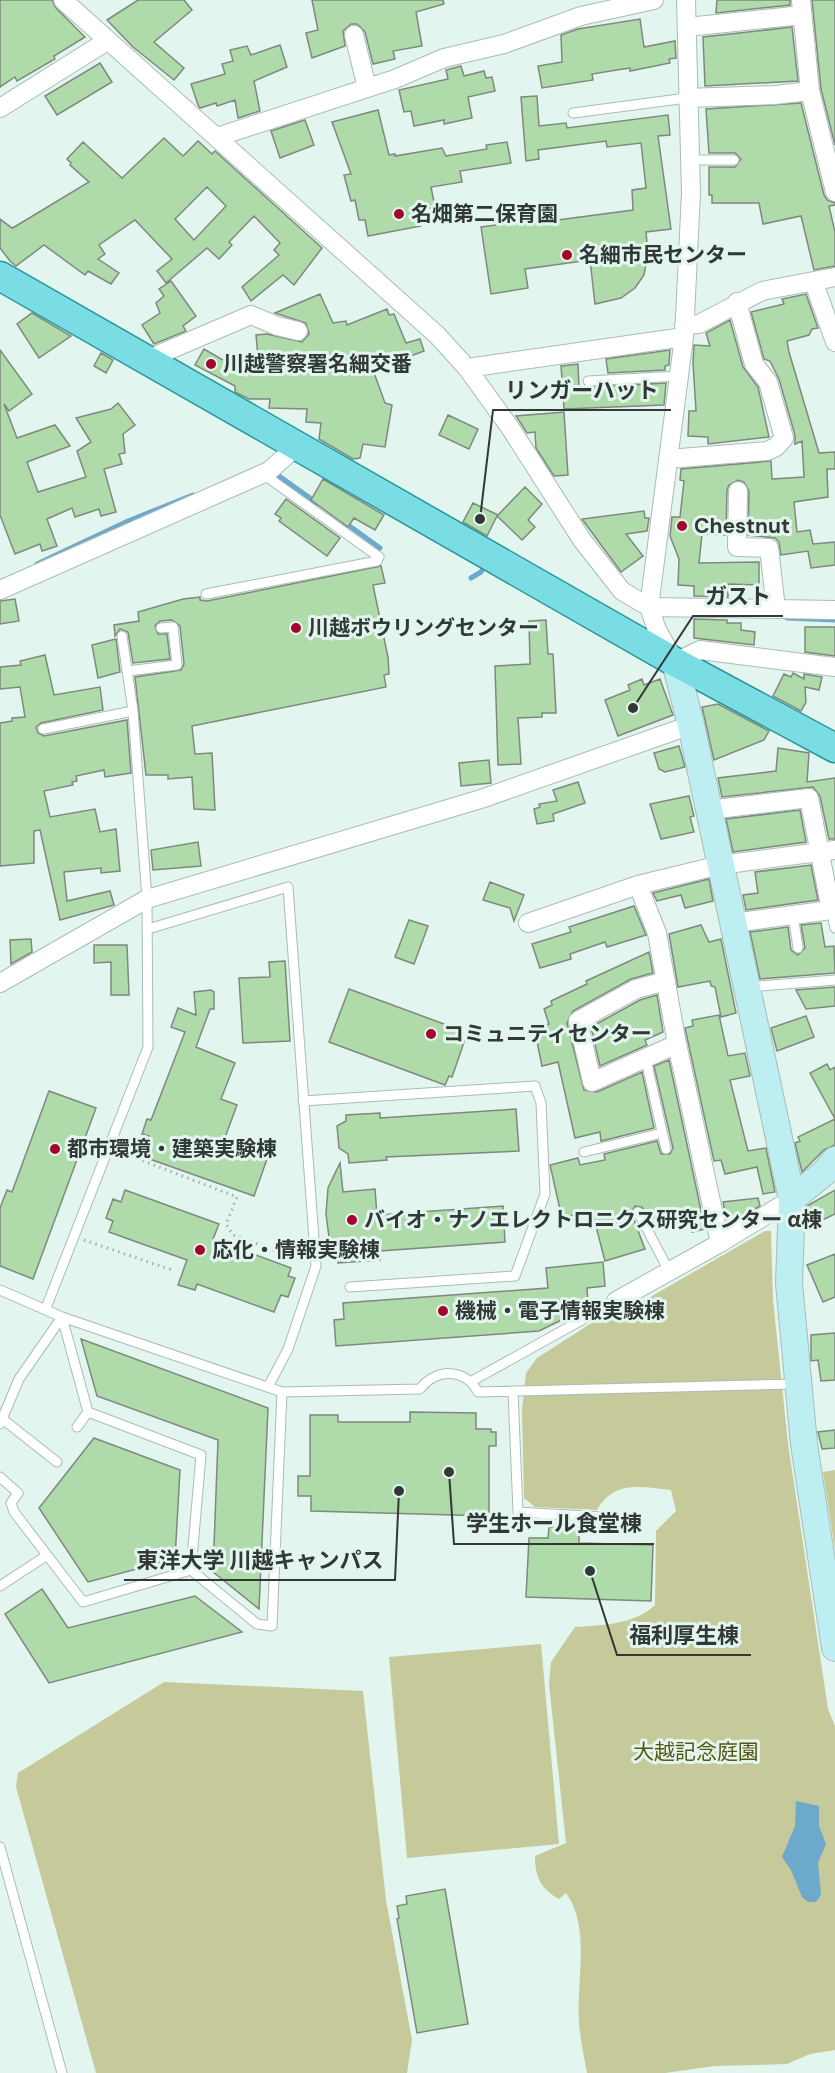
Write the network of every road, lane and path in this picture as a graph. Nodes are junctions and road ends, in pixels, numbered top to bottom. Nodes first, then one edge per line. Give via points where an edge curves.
1 (63, 0) edge
2 (654, 0) edge
3 (686, 0) edge
4 (801, 8) edge
5 (687, 27) junction
6 (354, 35) dead end
7 (107, 41) junction
8 (367, 88) junction
9 (810, 91) junction
10 (687, 98) junction
11 (0, 108) edge
12 (573, 113) dead end
13 (218, 137) junction
14 (690, 160) junction
15 (734, 160) dead end
16 (835, 192) edge
17 (0, 276) edge
18 (835, 277) edge
19 (814, 283) junction
20 (737, 302) junction
21 (298, 331) dead end
22 (684, 331) junction
23 (835, 342) edge
24 (146, 360) junction
25 (467, 368) junction
26 (679, 376) junction
27 (588, 381) dead end
28 (296, 447) junction
29 (668, 459) junction
30 (263, 474) junction
31 (738, 491) dead end
32 (0, 590) edge
33 (206, 594) dead end
34 (649, 607) junction
35 (776, 609) junction
36 (835, 610) edge
37 (161, 628) dead end
38 (122, 636) dead end
39 (675, 662) junction
40 (835, 667) edge
41 (127, 671) junction
42 (133, 711) junction
43 (692, 725) junction
44 (43, 729) dead end
45 (835, 748) edge
46 (709, 810) junction
47 (827, 852) edge
48 (720, 865) junction
49 (638, 885) junction
50 (147, 899) junction
51 (793, 915) junction
52 (833, 919) edge
53 (528, 922) dead end
54 (733, 923) junction
55 (148, 928) junction
56 (798, 948) dead end
57 (835, 980) edge
58 (666, 981) junction
59 (0, 983) edge
60 (748, 987) junction
61 (677, 1044) junction
62 (646, 1060) junction
63 (303, 1101) junction
64 (662, 1132) junction
65 (110, 1148) junction
66 (666, 1149) dead end
67 (584, 1152) dead end
68 (835, 1160) edge
69 (792, 1199) junction
70 (638, 1212) dead end
71 (74, 1236) junction
72 (720, 1243) junction
73 (316, 1266) junction
74 (172, 1270) dead end
75 (669, 1271) junction
76 (350, 1287) dead end
77 (0, 1290) edge
78 (616, 1301) joint
79 (46, 1308) junction
80 (62, 1317) junction
81 (472, 1382) junction
82 (799, 1384) junction
83 (268, 1387) junction
84 (513, 1391) junction
85 (282, 1392) junction
86 (88, 1412) junction
87 (1, 1420) edge
88 (77, 1427) dead end
89 (57, 1462) dead end
90 (0, 1478) edge
91 (604, 1517) dead end
92 (46, 1556) junction
93 (191, 1570) junction
94 (0, 1586) edge
95 (835, 1648) edge
96 (0, 1847) edge
97 (62, 2073) edge

1 - 7 street
2 - 8 street via 581,16 504,44 444,58
3 - 5 street
4 - 5 street
4 - 9 street
5 - 10 street
6 - 8 street
7 - 11 street
7 - 13 street
8 - 13 street
9 - 10 street
9 - 16 street
10 - 12 lane
10 - 14 street
13 - 25 street via 429,327
14 - 15 lane
14 - 22 street
17 - 24 main road
18 - 19 street
19 - 20 street via 762,291
19 - 23 street
20 - 22 street
20 - 29 street via 754,364 768,382 784,438 767,451
21 - 24 street via 251,315
22 - 25 street
22 - 26 street
24 - 28 main road
25 - 34 street via 582,540 622,591
26 - 27 lane
26 - 29 street
28 - 30 street
28 - 39 main road
29 - 34 street
30 - 32 street
30 - 33 lane via 379,557 377,561
31 - 35 street via 737,547 769,548
34 - 35 street
34 - 39 street
35 - 36 street
37 - 41 lane via 173,627 177,665
38 - 41 lane
39 - 40 street via 700,650
39 - 43 street
39 - 45 main road
41 - 42 lane
42 - 44 lane
42 - 50 lane
43 - 46 street
43 - 50 street via 481,799
46 - 47 street via 809,798
46 - 48 street
47 - 48 street
47 - 52 street
48 - 49 street
48 - 54 street
49 - 53 street
49 - 58 street via 657,933
50 - 55 lane
50 - 59 street
51 - 52 street
51 - 54 street
51 - 56 lane
54 - 60 street
55 - 63 lane via 288,887
55 - 65 lane via 148,1047
57 - 60 lane
58 - 61 street
58 - 62 street via 636,989 578,1021 592,1082
60 - 69 street
61 - 62 street
61 - 72 street
62 - 64 lane
63 - 73 lane
63 - 76 lane via 535,1086 541,1103 546,1194 516,1276
64 - 66 lane
64 - 67 lane
65 - 71 lane
65 - 73 path via 237,1197 226,1224 233,1235
68 - 69 street
69 - 72 street
69 - 82 street via 789,1283
70 - 75 lane
71 - 74 path
71 - 79 lane
72 - 75 street
73 - 83 lane via 288,1349
75 - 78 street
77 - 79 lane
78 - 81 lane
79 - 80 lane
80 - 83 lane
80 - 86 lane
80 - 87 lane via 19,1379
81 - 84 lane via 478,1392
81 - 85 lane via 459,1374 447,1373 427,1379 420,1389
82 - 84 lane
82 - 95 street via 804,1444
83 - 85 lane
84 - 91 lane via 518,1512
85 - 93 lane via 272,1626 257,1624
86 - 88 lane
86 - 93 lane via 201,1455
87 - 89 lane
90 - 92 lane via 18,1493 11,1503 14,1512
92 - 93 lane via 82,1602
92 - 94 lane
96 - 97 lane

